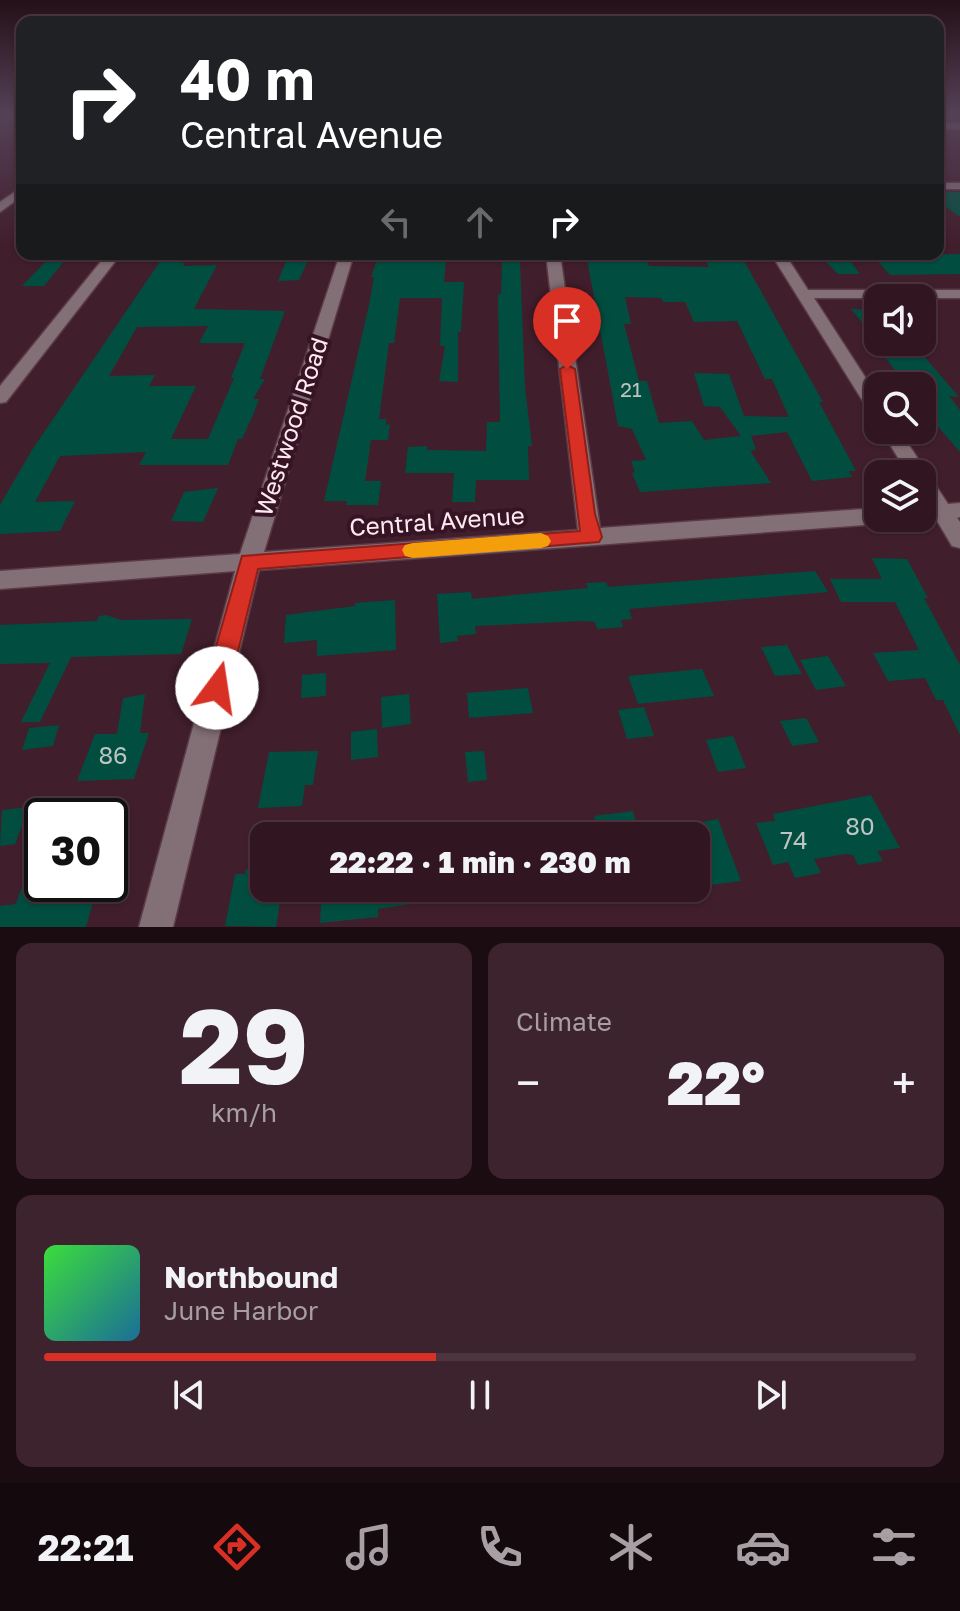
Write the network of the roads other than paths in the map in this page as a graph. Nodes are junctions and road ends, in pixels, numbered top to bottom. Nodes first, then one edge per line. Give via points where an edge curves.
1 (16, 196) edge
2 (0, 208) edge
3 (109, 260) edge
4 (345, 260) edge
5 (554, 260) edge
6 (782, 260) edge
7 (804, 294) junction
8 (960, 294) edge
9 (864, 389) edge
10 (0, 398) edge
11 (941, 511) edge
12 (864, 517) edge
13 (591, 537) junction
14 (960, 540) edge
15 (249, 562) junction
16 (0, 580) edge
17 (156, 927) edge

1 - 2 street
3 - 10 street
4 - 15 street, Westwood Road
5 - 13 street
6 - 7 street
7 - 8 street
7 - 9 street
11 - 14 street
12 - 13 street, Central Avenue
13 - 15 street, Central Avenue
15 - 16 street, Central Avenue
15 - 17 street, Westwood Road

